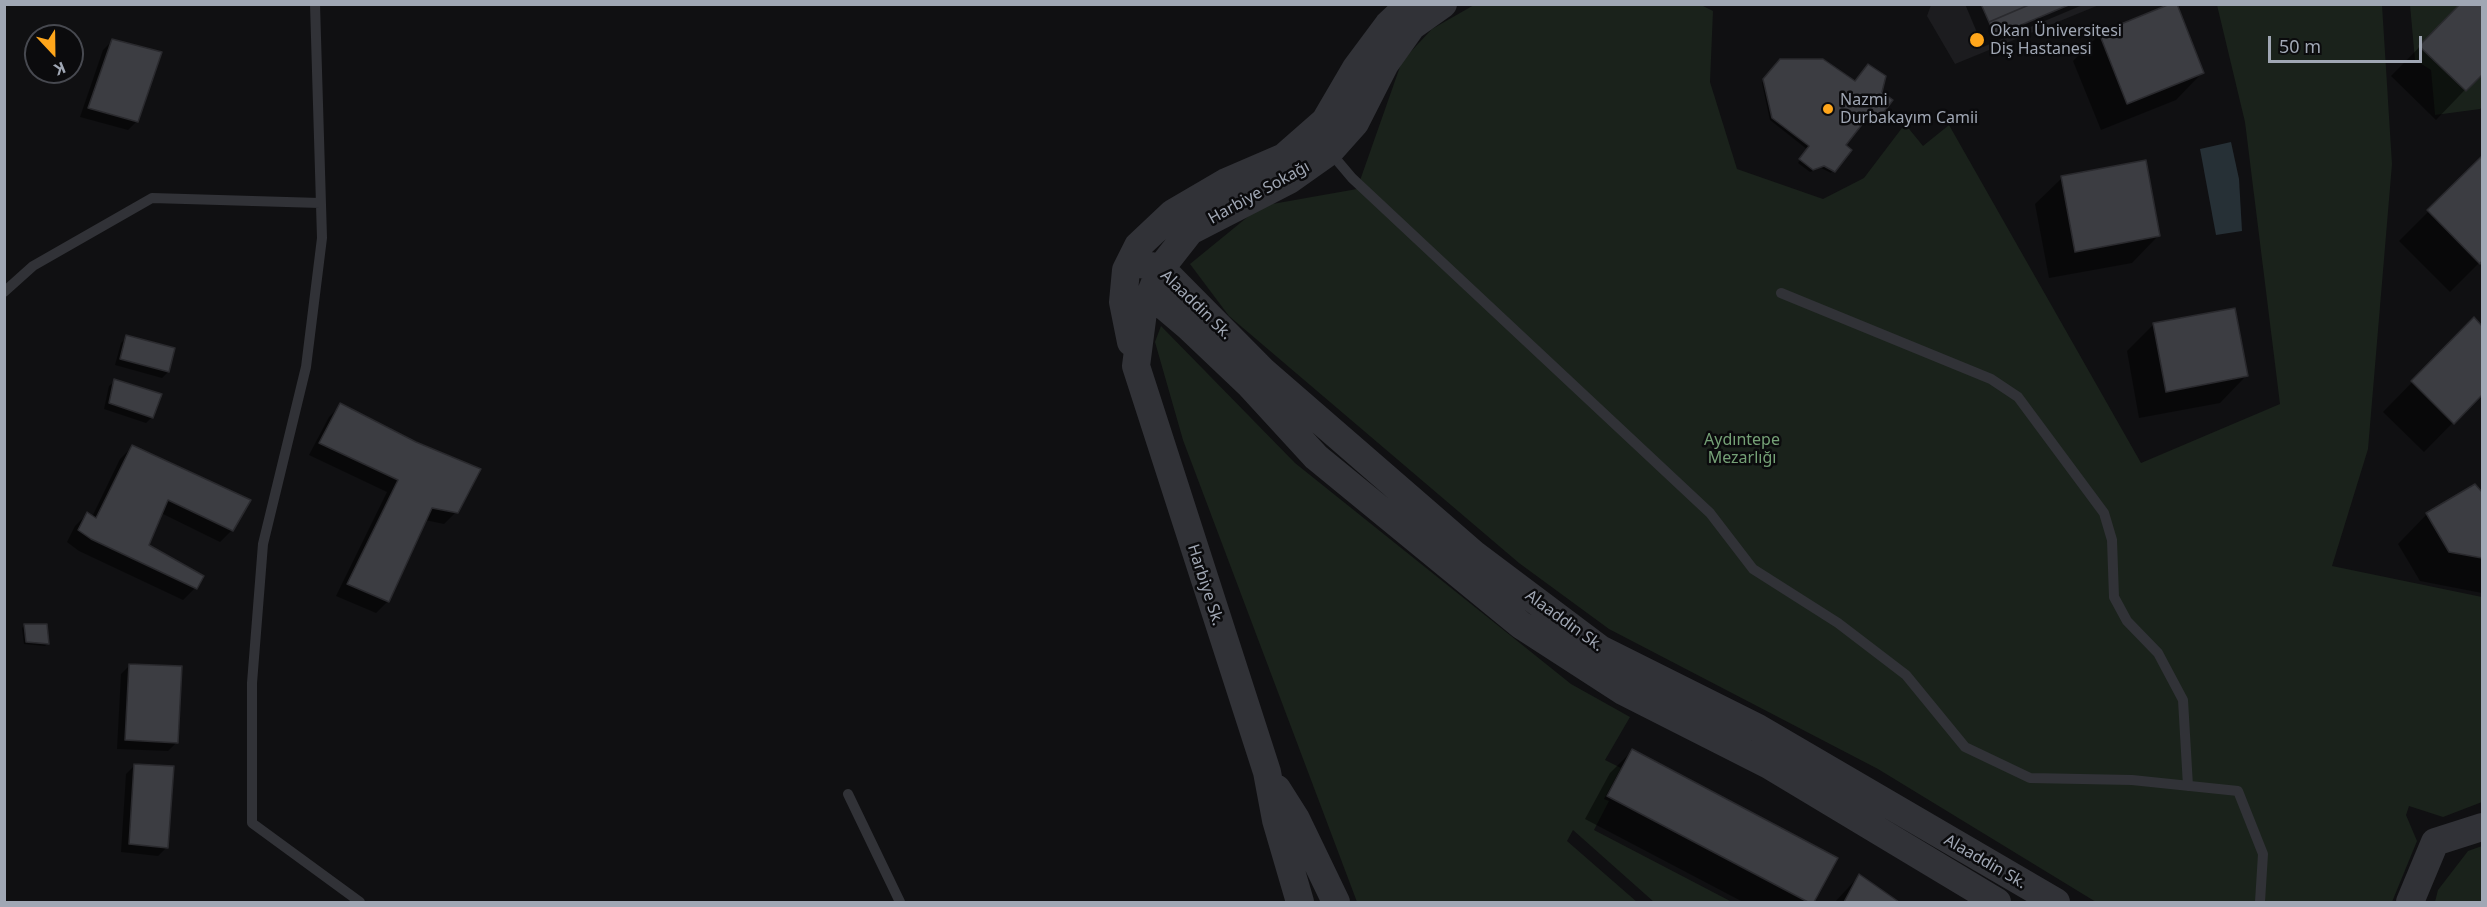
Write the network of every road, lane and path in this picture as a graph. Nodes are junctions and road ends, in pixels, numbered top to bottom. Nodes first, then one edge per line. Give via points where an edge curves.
1 (315, 4) edge
2 (1410, 4) edge
3 (1443, 4) edge
4 (1330, 151) junction
5 (320, 203) junction
6 (1130, 262) junction
7 (1161, 268) junction
8 (4, 292) edge
9 (1781, 293) dead end
10 (1146, 300) junction
11 (1136, 366) junction
12 (1267, 772) junction
13 (2188, 786) junction
14 (848, 794) dead end
15 (2482, 826) edge
16 (360, 903) edge
17 (900, 903) edge
18 (1300, 903) edge
19 (1336, 903) edge
20 (1997, 903) edge
21 (2056, 903) edge
22 (2260, 903) edge
23 (2410, 903) edge

1 - 5 lane
2 - 6 street, Harbiye Sokağı via 1388,25 1356,68 1325,121 1284,157 1226,182 1173,213 1138,246
3 - 4 street, Harbiye Sokağı via 1412,26 1385,64 1354,123
4 - 7 street, Harbiye Sokağı via 1289,180 1190,231
4 - 13 lane via 1352,178 1710,513 1753,570 1838,623 1906,675 1965,747 2030,778 2132,780
5 - 8 lane via 152,198 33,266
5 - 16 lane via 321,238 306,367 263,544 252,683 252,823
6 - 7 street, Alaaddin Sk.
6 - 11 street, Harbiye Sokağı via 1124,302
7 - 10 street, Harbiye Sk.
7 - 21 street, Alaaddin Sk. via 1263,371 1475,555 1600,649 1758,728
9 - 13 lane via 1991,379 2018,397 2104,513 2112,540 2114,597 2127,621 2158,653 2183,700
10 - 11 street, Harbiye Sk.
10 - 20 street, Alaaddin Sk. via 1163,305 1189,327 1249,384 1316,457 1521,625 1623,691 1769,765
11 - 12 street, Harbiye Sk.
12 - 18 street, Harbiye Sk.
12 - 19 street via 1296,819
13 - 22 lane via 2238,791 2263,854
14 - 17 lane
15 - 23 street via 2435,842

